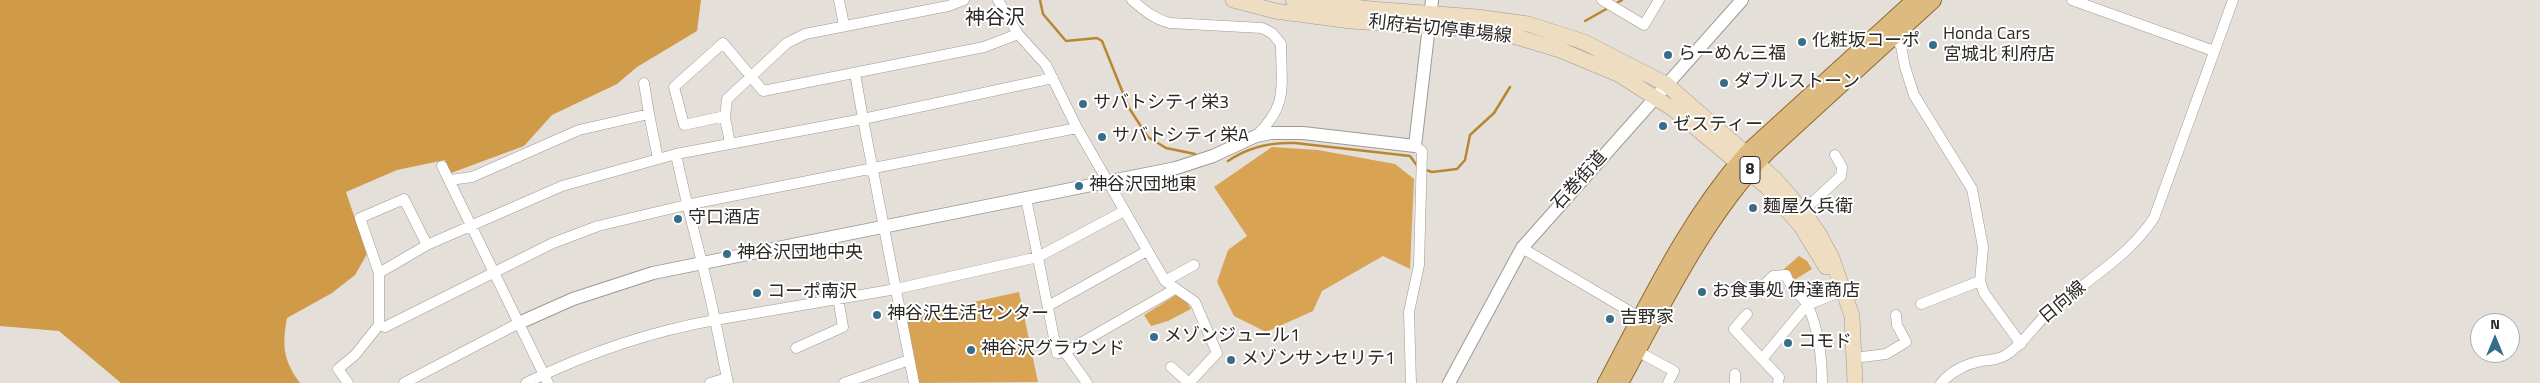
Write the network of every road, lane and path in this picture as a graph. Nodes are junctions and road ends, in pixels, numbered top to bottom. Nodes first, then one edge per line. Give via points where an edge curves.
1 (839, 0) edge
2 (964, 0) edge
3 (998, 0) edge
4 (1132, 0) edge
5 (1233, 0) edge
6 (1293, 0) edge
7 (1659, 0) edge
8 (1742, 0) edge
9 (1933, 0) edge
10 (2072, 0) edge
11 (2233, 0) edge
12 (1604, 1) edge
13 (1912, 1) edge
14 (1431, 13) edge
15 (844, 26) junction
16 (1018, 34) junction
17 (1893, 37) junction
18 (2214, 51) junction
19 (855, 73) junction
20 (750, 75) junction
21 (1053, 78) junction
22 (644, 83) dead end
23 (1666, 84) junction
24 (1656, 96) junction
25 (649, 114) junction
26 (725, 116) junction
27 (862, 119) junction
28 (1077, 128) junction
29 (1256, 136) junction
30 (730, 143) junction
31 (1415, 146) junction
32 (676, 154) junction
33 (1834, 155) dead end
34 (658, 159) junction
35 (1747, 163) junction
36 (442, 166) dead end
37 (872, 169) junction
38 (450, 180) junction
39 (1106, 182) junction
40 (1026, 198) junction
41 (686, 204) junction
42 (1124, 211) junction
43 (1804, 211) junction
44 (470, 226) junction
45 (884, 226) junction
46 (427, 246) junction
47 (1522, 248) junction
48 (1147, 251) junction
49 (1038, 256) junction
50 (703, 262) junction
51 (1194, 265) dead end
52 (495, 273) junction
53 (379, 274) junction
54 (1165, 281) junction
55 (1980, 281) junction
56 (1763, 286) dead end
57 (1175, 288) junction
58 (896, 289) junction
59 (1837, 293) junction
60 (838, 298) junction
61 (1921, 304) dead end
62 (1807, 305) junction
63 (1048, 306) junction
64 (1747, 314) dead end
65 (1896, 315) dead end
66 (1641, 318) junction
67 (715, 320) junction
68 (519, 323) junction
69 (379, 325) junction
70 (1851, 329) junction
71 (2021, 344) junction
72 (796, 348) dead end
73 (1637, 351) junction
74 (1065, 352) junction
75 (1854, 358) junction
76 (1762, 359) junction
77 (909, 360) junction
78 (1171, 367) dead end
79 (546, 379) edge
80 (727, 380) edge
81 (348, 383) edge
82 (404, 383) edge
83 (526, 383) edge
84 (710, 383) edge
85 (844, 383) edge
86 (914, 383) edge
87 (1087, 383) edge
88 (1411, 383) edge
89 (1449, 383) edge
90 (1606, 383) edge
91 (1620, 383) edge
92 (1668, 383) edge
93 (1778, 383) edge
94 (1822, 383) edge
95 (1855, 383) edge
96 (1941, 383) edge

1 - 15 street
2 - 15 street
3 - 16 street
4 - 29 street via 1147,14 1170,23 1262,28 1278,38 1281,44 1281,97 1272,120
5 - 14 main road, 利府岩切停車場線 via 1309,16
6 - 14 main road, 利府岩切停車場線
7 - 12 street via 1644,25
8 - 23 street, 石巻街道
9 - 17 main road, 8
10 - 18 street
11 - 18 street, 日向線
13 - 35 main road, 8
14 - 23 main road, 利府岩切停車場線 via 1502,20 1555,31 1592,45
14 - 24 main road, 利府岩切停車場線 via 1560,50 1618,74
14 - 31 street
15 - 20 street via 805,34 787,43
16 - 19 street via 984,47
16 - 21 street via 1046,65
17 - 35 main road, 8
17 - 55 street via 1901,46 1914,95 1972,189 1983,247
18 - 71 street, 日向線 via 2163,195 2142,237 2044,317
19 - 20 street via 763,91
19 - 27 street
20 - 26 street via 727,99
20 - 26 street via 723,43 674,87 684,125
21 - 27 street
21 - 28 street
22 - 25 street
23 - 24 street, 石巻街道
23 - 35 main road, 利府岩切停車場線
24 - 35 main road, 利府岩切停車場線
24 - 47 street, 石巻街道
25 - 34 street
25 - 38 street via 579,130 472,177
26 - 30 street
27 - 30 street
27 - 37 street
28 - 37 street
28 - 39 street
29 - 31 street via 1303,133
29 - 39 street via 1194,163
30 - 32 street
31 - 88 street via 1422,151 1419,265 1409,312
32 - 34 street
32 - 41 street
33 - 43 street via 1842,167 1841,176
34 - 44 street via 562,186
35 - 43 main road, 利府岩切停車場線 via 1781,184
35 - 59 main road, 利府岩切停車場線 via 1801,226 1823,261
35 - 66 main road, 8 via 1695,219
35 - 73 main road, 8 via 1678,274
36 - 38 street
37 - 41 street
37 - 45 street
38 - 44 street
39 - 40 street
39 - 42 street
40 - 45 street
40 - 49 street
41 - 50 street
41 - 52 street via 598,226 553,243
42 - 48 street
42 - 49 street
43 - 70 main road, 利府岩切停車場線 via 1832,258 1852,316
44 - 46 street
44 - 52 street
45 - 50 street
45 - 58 street
46 - 53 street
46 - 53 street via 404,199 360,218
47 - 66 street
47 - 89 street, 石巻街道
48 - 54 street
48 - 63 street
49 - 58 street
49 - 63 street
50 - 67 street
50 - 68 street via 600,289
51 - 54 street
52 - 68 street
52 - 69 street via 385,327
53 - 69 street
54 - 57 street
55 - 61 street
55 - 71 street via 1990,304
56 - 62 street via 1773,276 1786,275 1790,288
57 - 74 street
57 - 78 street via 1195,302 1217,351 1189,383
58 - 60 street
58 - 77 street
59 - 62 street
59 - 70 main road, 利府岩切停車場線
60 - 67 street
60 - 72 street via 844,327
62 - 76 street
62 - 94 street via 1822,365
63 - 74 street via 1057,353
64 - 76 street via 1734,329
65 - 75 street via 1897,325 1906,342 1886,354
66 - 90 main road, 8
67 - 79 street via 634,338 589,354
67 - 80 street
68 - 79 street
68 - 82 street
69 - 81 street via 355,355 338,369
70 - 75 main road, 利府岩切停車場線
71 - 96 street, 日向線 via 2004,356 1961,368
73 - 91 main road, 8
73 - 92 street via 1674,371
74 - 87 street
75 - 95 main road, 利府岩切停車場線
76 - 93 street via 1779,377
77 - 85 street
77 - 86 street
79 - 83 street
80 - 84 street

